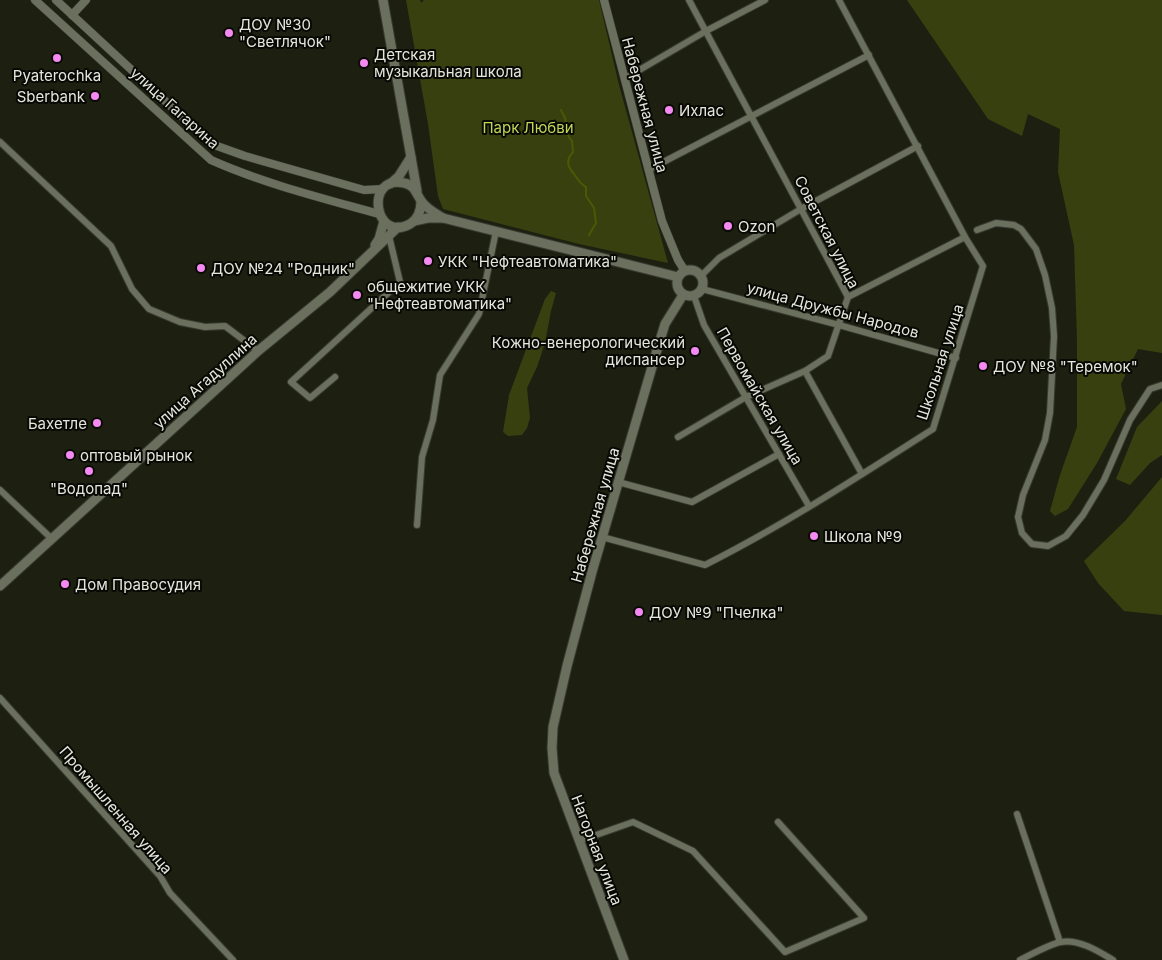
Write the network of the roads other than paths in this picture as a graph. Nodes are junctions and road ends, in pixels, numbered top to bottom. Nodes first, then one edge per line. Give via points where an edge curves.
1 (35, 0) edge
2 (56, 0) edge
3 (86, 0) edge
4 (383, 0) edge
5 (604, 0) edge
6 (689, 0) edge
7 (765, 0) edge
8 (839, 0) edge
9 (72, 15) junction
10 (706, 31) junction
11 (869, 55) junction
12 (624, 79) junction
13 (752, 116) junction
14 (0, 142) edge
15 (918, 146) junction
16 (412, 157) junction
17 (648, 170) junction
18 (386, 187) junction
19 (416, 191) junction
20 (421, 201) junction
21 (801, 209) junction
22 (382, 218) junction
23 (443, 218) junction
24 (414, 221) junction
25 (398, 227) junction
26 (976, 230) dead end
27 (496, 231) junction
28 (389, 236) junction
29 (965, 237) junction
30 (365, 260) junction
31 (682, 274) junction
32 (701, 276) junction
33 (702, 289) junction
34 (683, 295) junction
35 (694, 296) junction
36 (848, 297) junction
37 (838, 325) junction
38 (258, 350) junction
39 (956, 358) junction
40 (805, 371) junction
41 (335, 377) dead end
42 (1162, 385) edge
43 (746, 397) junction
44 (678, 437) dead end
45 (779, 454) junction
46 (862, 474) junction
47 (618, 482) junction
48 (0, 490) edge
49 (809, 506) junction
50 (417, 525) dead end
51 (602, 537) junction
52 (51, 538) junction
53 (0, 586) edge
54 (0, 698) edge
55 (552, 748) joint
56 (1017, 814) dead end
57 (778, 822) dead end
58 (579, 840) junction
59 (1060, 942) junction
60 (232, 960) edge
61 (624, 960) edge
62 (1020, 960) edge
63 (1113, 960) edge

1 - 22 street, улица Гагарина via 211,160 238,172
2 - 9 street, улица Гагарина
3 - 9 street
4 - 16 main road
5 - 12 street, Набережная улица
6 - 10 street, Советская улица
7 - 10 street
8 - 11 street, Школьная улица
9 - 18 street, улица Гагарина via 216,146 364,190
10 - 12 street
10 - 13 street, Советская улица
11 - 13 street
11 - 15 street, Школьная улица
12 - 17 street, Набережная улица
13 - 17 street
13 - 21 street, Советская улица
14 - 38 street via 111,246 132,289 149,309 180,322 205,327 225,326
15 - 21 street
15 - 29 street, Школьная улица
16 - 18 main road via 399,176
16 - 19 main road
17 - 31 street, Набережная улица via 662,221
18 - 19 main road via 403,182
18 - 22 main road via 378,196 377,205
19 - 20 main road
20 - 23 main road
20 - 24 main road via 419,215
21 - 32 street via 719,258
21 - 36 street, Советская улица
22 - 25 main road
22 - 30 main road via 378,239
23 - 24 main road
23 - 27 main road
24 - 25 main road
25 - 28 main road
26 - 42 street via 996,223 1021,229 1036,249 1052,308 1054,336 1050,414 1045,440 1023,495 1018,518 1022,533 1032,544 1048,546 1066,536 1104,480 1130,420 1150,389
27 - 31 main road
27 - 50 street via 479,314 440,376 433,420 422,457
28 - 30 main road
28 - 41 street via 400,282 290,382 310,398
29 - 36 street
29 - 39 street, Школьная улица via 983,266
30 - 38 main road, улица Агадуллина
31 - 32 main road via 694,271
31 - 34 main road via 677,284
32 - 33 main road
33 - 35 main road
33 - 37 street, улица Дружбы Народов
34 - 35 main road
34 - 47 main road, Набережная улица via 666,324
35 - 43 street, Первомайская улица via 704,325
36 - 37 street, Советская улица
37 - 39 street, улица Дружбы Народов
37 - 40 street, Советская улица via 828,356
38 - 52 main road, улица Агадуллина
39 - 46 street, Школьная улица via 933,429
40 - 43 street, Советская улица
40 - 46 street
43 - 44 street, Советская улица
43 - 45 street, Первомайская улица
45 - 47 street via 692,502
45 - 49 street, Первомайская улица
46 - 49 street, Школьная улица
47 - 51 main road, Набережная улица
48 - 52 street
49 - 51 street, Школьная улица via 749,543 704,565
51 - 55 main road, Набережная улица via 567,666 553,727
52 - 53 main road, улица Агадуллина
54 - 60 street, Промышленная улица
55 - 58 main road, Нагорная улица via 554,773
56 - 59 street
57 - 58 street via 864,918 785,952 693,851 633,822
58 - 61 main road, Нагорная улица
59 - 62 street
59 - 63 street via 1084,945

